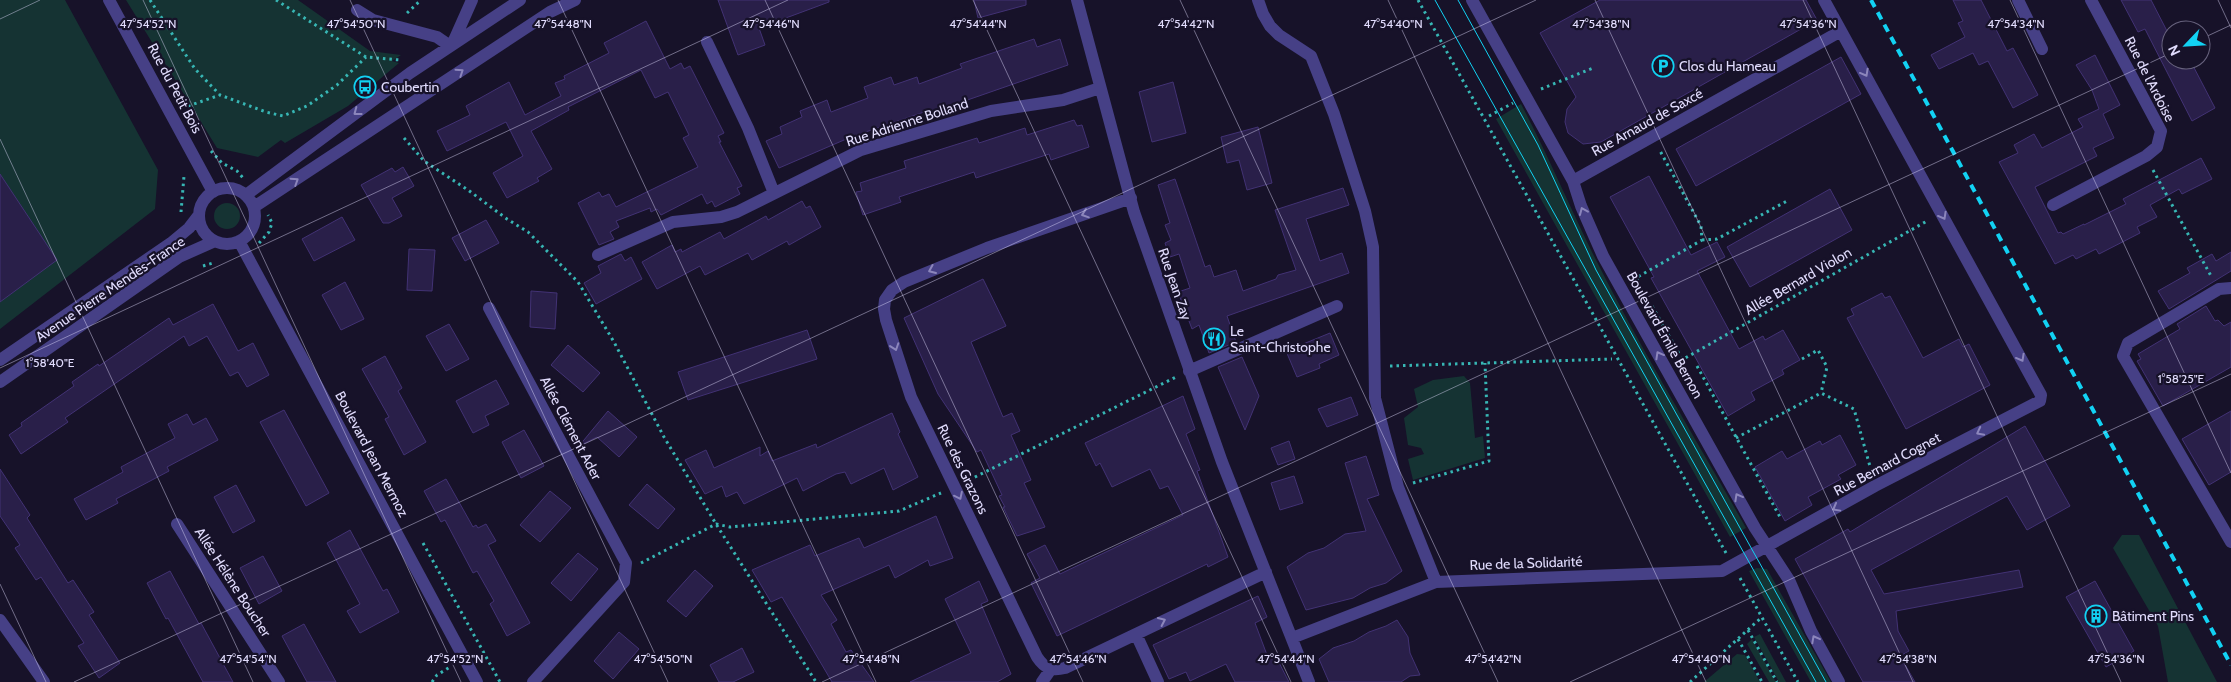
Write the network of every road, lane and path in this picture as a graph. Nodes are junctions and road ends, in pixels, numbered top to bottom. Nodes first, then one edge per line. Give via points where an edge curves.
1 (110, 0) edge
2 (150, 0) edge
3 (276, 0) edge
4 (472, 0) edge
5 (520, 0) edge
6 (575, 0) edge
7 (1077, 0) edge
8 (1258, 0) edge
9 (1418, 0) edge
10 (1472, 0) edge
11 (1824, 0) edge
12 (2018, 0) edge
13 (2091, 0) edge
14 (357, 10) dead end
15 (1841, 31) junction
16 (707, 42) dead end
17 (451, 46) junction
18 (2042, 49) dead end
19 (366, 57) junction
20 (404, 61) dead end
21 (1594, 68) dead end
22 (1100, 88) junction
23 (1540, 90) dead end
24 (220, 95) junction
25 (1520, 99) dead end
26 (188, 106) dead end
27 (1489, 116) dead end
28 (1652, 137) junction
29 (404, 138) dead end
30 (189, 145) junction
31 (2146, 156) junction
32 (182, 169) dead end
33 (245, 180) dead end
34 (1573, 181) junction
35 (213, 192) junction
36 (774, 193) junction
37 (246, 195) junction
38 (1130, 198) junction
39 (1787, 201) dead end
40 (2053, 205) dead end
41 (254, 207) junction
42 (1941, 213) junction
43 (268, 214) dead end
44 (199, 215) junction
45 (181, 219) dead end
46 (1702, 240) junction
47 (215, 241) junction
48 (239, 241) junction
49 (263, 251) dead end
50 (598, 255) dead end
51 (1640, 286) dead end
52 (2225, 288) edge
53 (1650, 302) dead end
54 (1337, 306) dead end
55 (489, 308) dead end
56 (1612, 359) dead end
57 (1682, 359) junction
58 (1802, 359) dead end
59 (0, 360) edge
60 (1485, 363) junction
61 (1374, 366) junction
62 (1697, 366) dead end
63 (1666, 368) junction
64 (1185, 373) junction
65 (0, 382) edge
66 (1821, 393) junction
67 (1736, 438) junction
68 (1876, 486) junction
69 (954, 487) junction
70 (1398, 487) junction
71 (1780, 517) dead end
72 (177, 524) dead end
73 (716, 524) junction
74 (2231, 542) edge
75 (1766, 546) junction
76 (626, 563) junction
77 (1733, 565) junction
78 (1266, 572) junction
79 (1436, 582) junction
80 (1762, 617) junction
81 (0, 620) edge
82 (1748, 630) junction
83 (1136, 634) junction
84 (1292, 638) junction
85 (1738, 639) junction
86 (450, 667) dead end
87 (1051, 669) junction
88 (44, 682) edge
89 (279, 682) edge
90 (432, 682) edge
91 (477, 682) edge
92 (533, 682) edge
93 (816, 682) edge
94 (1042, 682) edge
95 (1158, 682) edge
96 (1309, 682) edge
97 (1690, 682) edge
98 (1762, 682) edge
99 (1777, 682) edge
100 (1798, 682) edge
101 (1839, 682) edge

1 - 30 street, Rue du Petit Bois
2 - 24 path via 195,70
3 - 19 path
4 - 17 street
5 - 17 street
41 -> 6 street via 550,12
7 - 22 street, Rue Jean Zay
8 - 61 street via 1270,26 1279,36 1311,56 1350,160 1374,247
9 - 77 path
10 - 34 street, Boulevard Émile Bernon
11 - 15 street
12 - 18 street
13 - 31 street, Rue de l'Ardoise via 2161,131 2157,147
14 - 17 street via 373,20 437,37
15 - 28 street, Rue Arnaud de Saxcé
15 -> 42 street
16 - 36 street via 748,128
17 -> 37 street via 410,72
19 - 20 path
19 - 24 path via 337,85 307,106 284,116
21 - 23 path
22 - 36 street, Rue Adrienne Bolland via 1063,100 991,112 861,150
22 - 38 street, Rue Jean Zay
24 - 26 path
25 - 27 path
28 - 34 street, Rue Arnaud de Saxcé
28 - 46 path via 1701,226
29 - 73 path via 424,161 528,232 578,282
30 - 33 path via 207,148
30 - 35 street, Rue du Petit Bois
31 - 40 street, Rue de l'Ardoise
31 - 52 path
32 - 45 path
63 -> 34 street, Boulevard Émile Bernon via 1603,256
35 - 37 street via 230,188
35 - 44 street via 201,206
36 - 50 street, Rue Adrienne Bolland via 721,217 672,222
37 - 41 street
38 - 64 street, Rue Jean Zay
38 -> 69 street, Rue des Grazons via 987,248 912,279 892,290 885,300 886,320 912,397
39 - 46 path via 1717,238
41 - 48 street via 251,231
42 - 57 path, Allée Bernard Violon
42 -> 68 street, Rue Bernard Cognet via 2041,395 2040,401
43 - 49 path via 272,223 269,232 258,242
44 - 47 street via 203,230
44 - 59 street, Avenue Pierre Mendès-France via 170,243
46 - 51 path via 1636,278
47 - 48 street via 231,244
47 - 65 street, Avenue Pierre Mendès-France via 180,257
48 - 91 street, Boulevard Jean Mermoz
52 - 74 street via 2128,343 2123,356
53 - 57 path
54 - 64 street
55 - 76 street, Allée Clément Ader
56 - 60 path
57 - 63 path, Allée Bernard Violon
58 - 66 path via 1818,350 1827,367
60 - 61 path
60 - 70 path via 1489,461
61 - 70 street via 1374,398
62 - 67 path
75 -> 63 street, Boulevard Émile Bernon
64 - 69 path
64 - 78 street, Rue Jean Zay
66 - 67 path
66 - 68 path via 1854,409
67 - 71 path
68 -> 75 street, Rue Bernard Cognet
69 - 73 path via 899,511 730,527
69 -> 87 street, Rue des Grazons via 1037,658 1044,667
70 - 79 street
72 - 89 street, Allée Hélène Boucher
73 - 76 path via 640,564
73 - 93 path
75 - 77 street, Rue de la Solidarité
101 -> 75 street, Boulevard Émile Bernon via 1788,580
76 - 92 street via 624,582
77 - 79 street, Rue de la Solidarité via 1722,571
77 - 80 path
83 -> 78 street
78 - 84 street, Rue Jean Zay
79 - 84 street, Rue de la Solidarité
80 - 82 path
80 - 100 path
81 - 88 street
82 - 85 path
82 - 99 path
83 - 87 street via 1065,668
83 - 95 street
84 - 96 street, Rue Jean Zay
85 - 97 path
85 - 98 path
86 - 90 path
87 - 94 street

